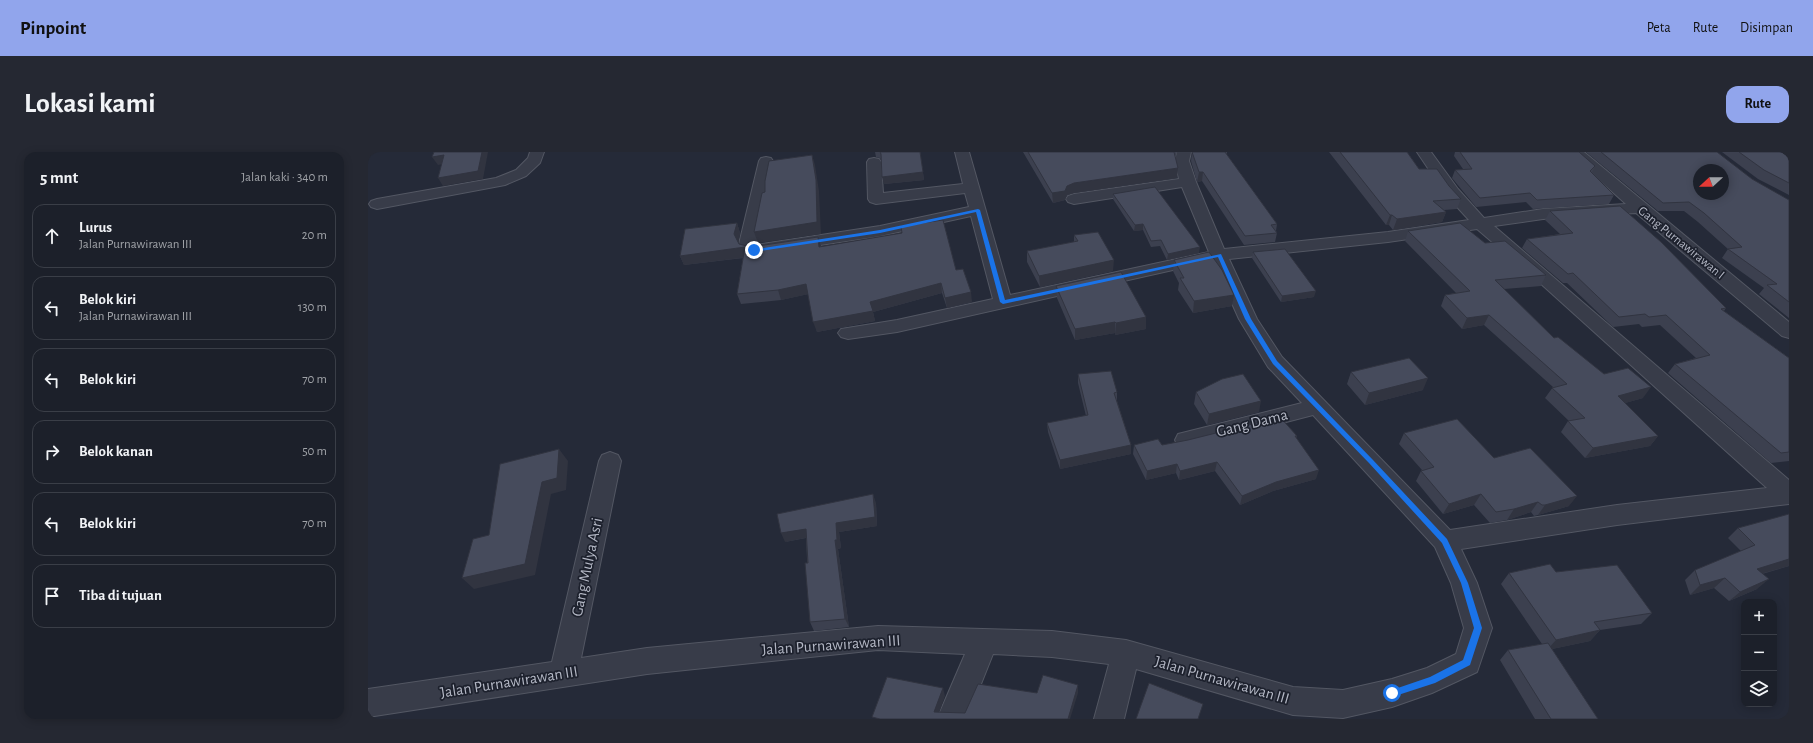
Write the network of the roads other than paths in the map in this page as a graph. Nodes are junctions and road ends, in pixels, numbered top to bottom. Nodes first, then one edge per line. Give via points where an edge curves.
1 (537, 152) edge
2 (962, 152) edge
3 (1184, 152) edge
4 (1424, 152) edge
5 (1575, 152) edge
6 (766, 161) dead end
7 (874, 162) dead end
8 (1188, 182) junction
9 (971, 188) junction
10 (1074, 199) dead end
11 (377, 204) dead end
12 (1638, 208) junction
13 (978, 210) junction
14 (878, 215) junction
15 (1480, 223) junction
16 (1220, 255) junction
17 (1003, 302) junction
18 (1789, 332) edge
19 (848, 333) dead end
20 (1318, 406) junction
21 (1186, 440) edge
22 (610, 461) dead end
23 (1789, 494) edge
24 (1444, 541) junction
25 (984, 642) junction
26 (1126, 652) junction
27 (564, 673) junction
28 (368, 703) edge
29 (952, 719) edge
30 (1109, 719) edge

1 - 11 street via 535,160 521,173 500,182
2 - 9 street
3 - 8 street, Jalan Purnawirawan III via 1182,161
4 - 15 street via 1452,192
5 - 12 street, Gang Purnawirawan I
6 - 14 street via 747,244 749,248 763,250
7 - 14 street
8 - 10 street
8 - 16 street, Jalan Purnawirawan III via 1212,244
9 - 13 street
9 - 14 street
12 - 15 street via 1543,214
12 - 18 street, Gang Purnawirawan I
13 - 14 street
13 - 17 street
15 - 16 street
15 - 23 street
16 - 17 street
16 - 20 street, Jalan Purnawirawan III via 1248,319 1275,362
17 - 19 street via 897,326
20 - 21 street, Gang Dama
20 - 24 street, Jalan Purnawirawan III
22 - 27 street, Gang Mulya Asri
23 - 24 street via 1617,515
24 - 26 street, Jalan Purnawirawan III via 1464,583 1478,628 1467,663 1432,680 1392,693 1343,704 1293,701
25 - 26 street, Jalan Purnawirawan III via 1052,644
25 - 27 street, Jalan Purnawirawan III via 878,638 647,661
25 - 29 street
26 - 30 street
27 - 28 street, Jalan Purnawirawan III

